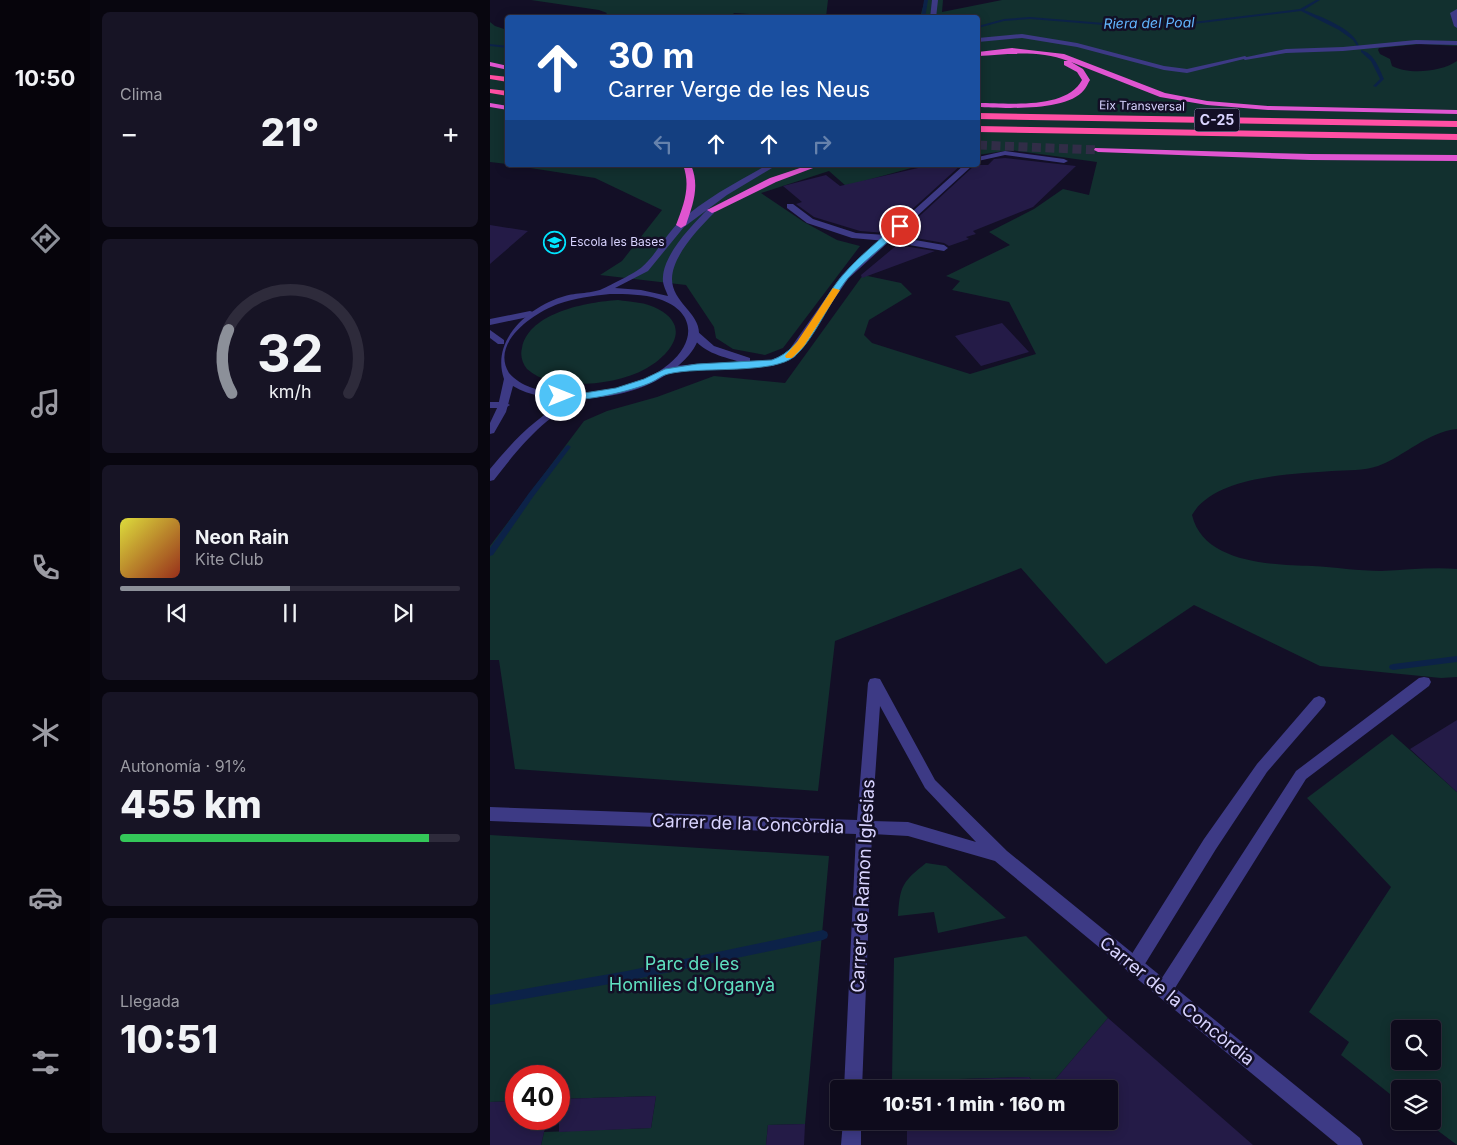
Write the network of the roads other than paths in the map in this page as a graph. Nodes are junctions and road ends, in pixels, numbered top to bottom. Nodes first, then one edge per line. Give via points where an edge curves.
1 (935, 0) edge
2 (1457, 11) edge
3 (933, 15) edge
4 (1457, 26) edge
5 (980, 40) edge
6 (1457, 44) edge
7 (980, 54) edge
8 (980, 59) edge
9 (490, 64) edge
10 (505, 67) edge
11 (490, 77) edge
12 (505, 80) edge
13 (490, 91) edge
14 (505, 94) edge
15 (490, 105) edge
16 (980, 105) edge
17 (505, 108) edge
18 (1457, 112) edge
19 (980, 116) edge
20 (1457, 124) edge
21 (980, 129) edge
22 (1457, 137) edge
23 (1098, 150) tunnel mouth
24 (1457, 158) edge
25 (980, 159) edge
26 (1064, 161) dead end
27 (688, 167) edge
28 (770, 167) edge
29 (779, 167) edge
30 (811, 167) edge
31 (967, 167) edge
32 (790, 206) dead end
33 (712, 210) junction
34 (681, 226) junction
35 (886, 238) junction
36 (944, 248) dead end
37 (600, 292) junction
38 (677, 304) junction
39 (530, 314) junction
40 (490, 322) edge
41 (490, 333) edge
42 (694, 333) junction
43 (501, 342) junction
44 (760, 364) junction
45 (665, 371) junction
46 (509, 379) junction
47 (584, 396) junction
48 (490, 405) edge
49 (504, 405) junction
50 (490, 430) edge
51 (490, 477) edge
52 (1424, 682) dead end
53 (875, 684) joint
54 (1319, 702) dead end
55 (490, 814) edge
56 (864, 828) junction
57 (1001, 856) junction
58 (1134, 966) junction
59 (1164, 990) junction
60 (853, 1080) edge
61 (852, 1130) edge
62 (851, 1145) edge
63 (1352, 1145) edge

1 - 3 street
2 - 4 street via 1453,13
5 - 6 street via 1022,36 1077,45 1164,68 1187,70 1286,51 1416,42
7 - 18 highway via 1012,50 1061,56 1156,92 1207,103 1268,108
8 - 16 highway via 1012,55 1052,59 1074,66 1086,80 1080,91 1060,100 1030,105
9 - 10 highway
11 - 12 highway
13 - 14 highway
15 - 17 highway
19 - 20 highway, Eix Transversal / C-25
21 - 22 highway, Eix Transversal / C-25
23 - 24 highway
25 - 26 street via 1005,153
27 - 34 highway via 692,190
28 - 34 street via 724,193
29 - 33 street via 739,189
30 - 33 highway via 757,187
31 - 35 street
32 - 35 street via 810,221 855,236
33 - 38 street via 698,224 668,269 668,284
34 - 37 street via 645,269
35 - 36 street
35 - 44 street via 845,277 791,355 773,363
37 - 38 street via 639,292
37 - 39 street via 563,300
38 - 42 street via 689,315
39 - 40 street
39 - 43 street via 509,330
41 - 43 street
42 - 44 street via 698,341 708,348
42 - 45 street via 688,350
43 - 46 street via 498,359 501,370
44 - 45 street
45 - 47 street via 628,388
46 - 47 street via 540,393
46 - 49 street
47 - 51 street via 535,425
48 - 49 street
49 - 50 street via 500,418
52 - 59 street via 1301,775
53 - 56 street, Carrer de Ramon Iglesias
53 - 57 street, Carrer de la Concòrdia via 930,784
54 - 58 street via 1262,768
55 - 56 street, Carrer de la Concòrdia
56 - 57 street, Carrer de la Concòrdia via 908,829
56 - 60 street, Carrer de Ramon Iglesias
57 - 58 street, Carrer de la Concòrdia
58 - 59 street, Carrer de la Concòrdia
59 - 63 street, Carrer de la Concòrdia
61 - 62 street

